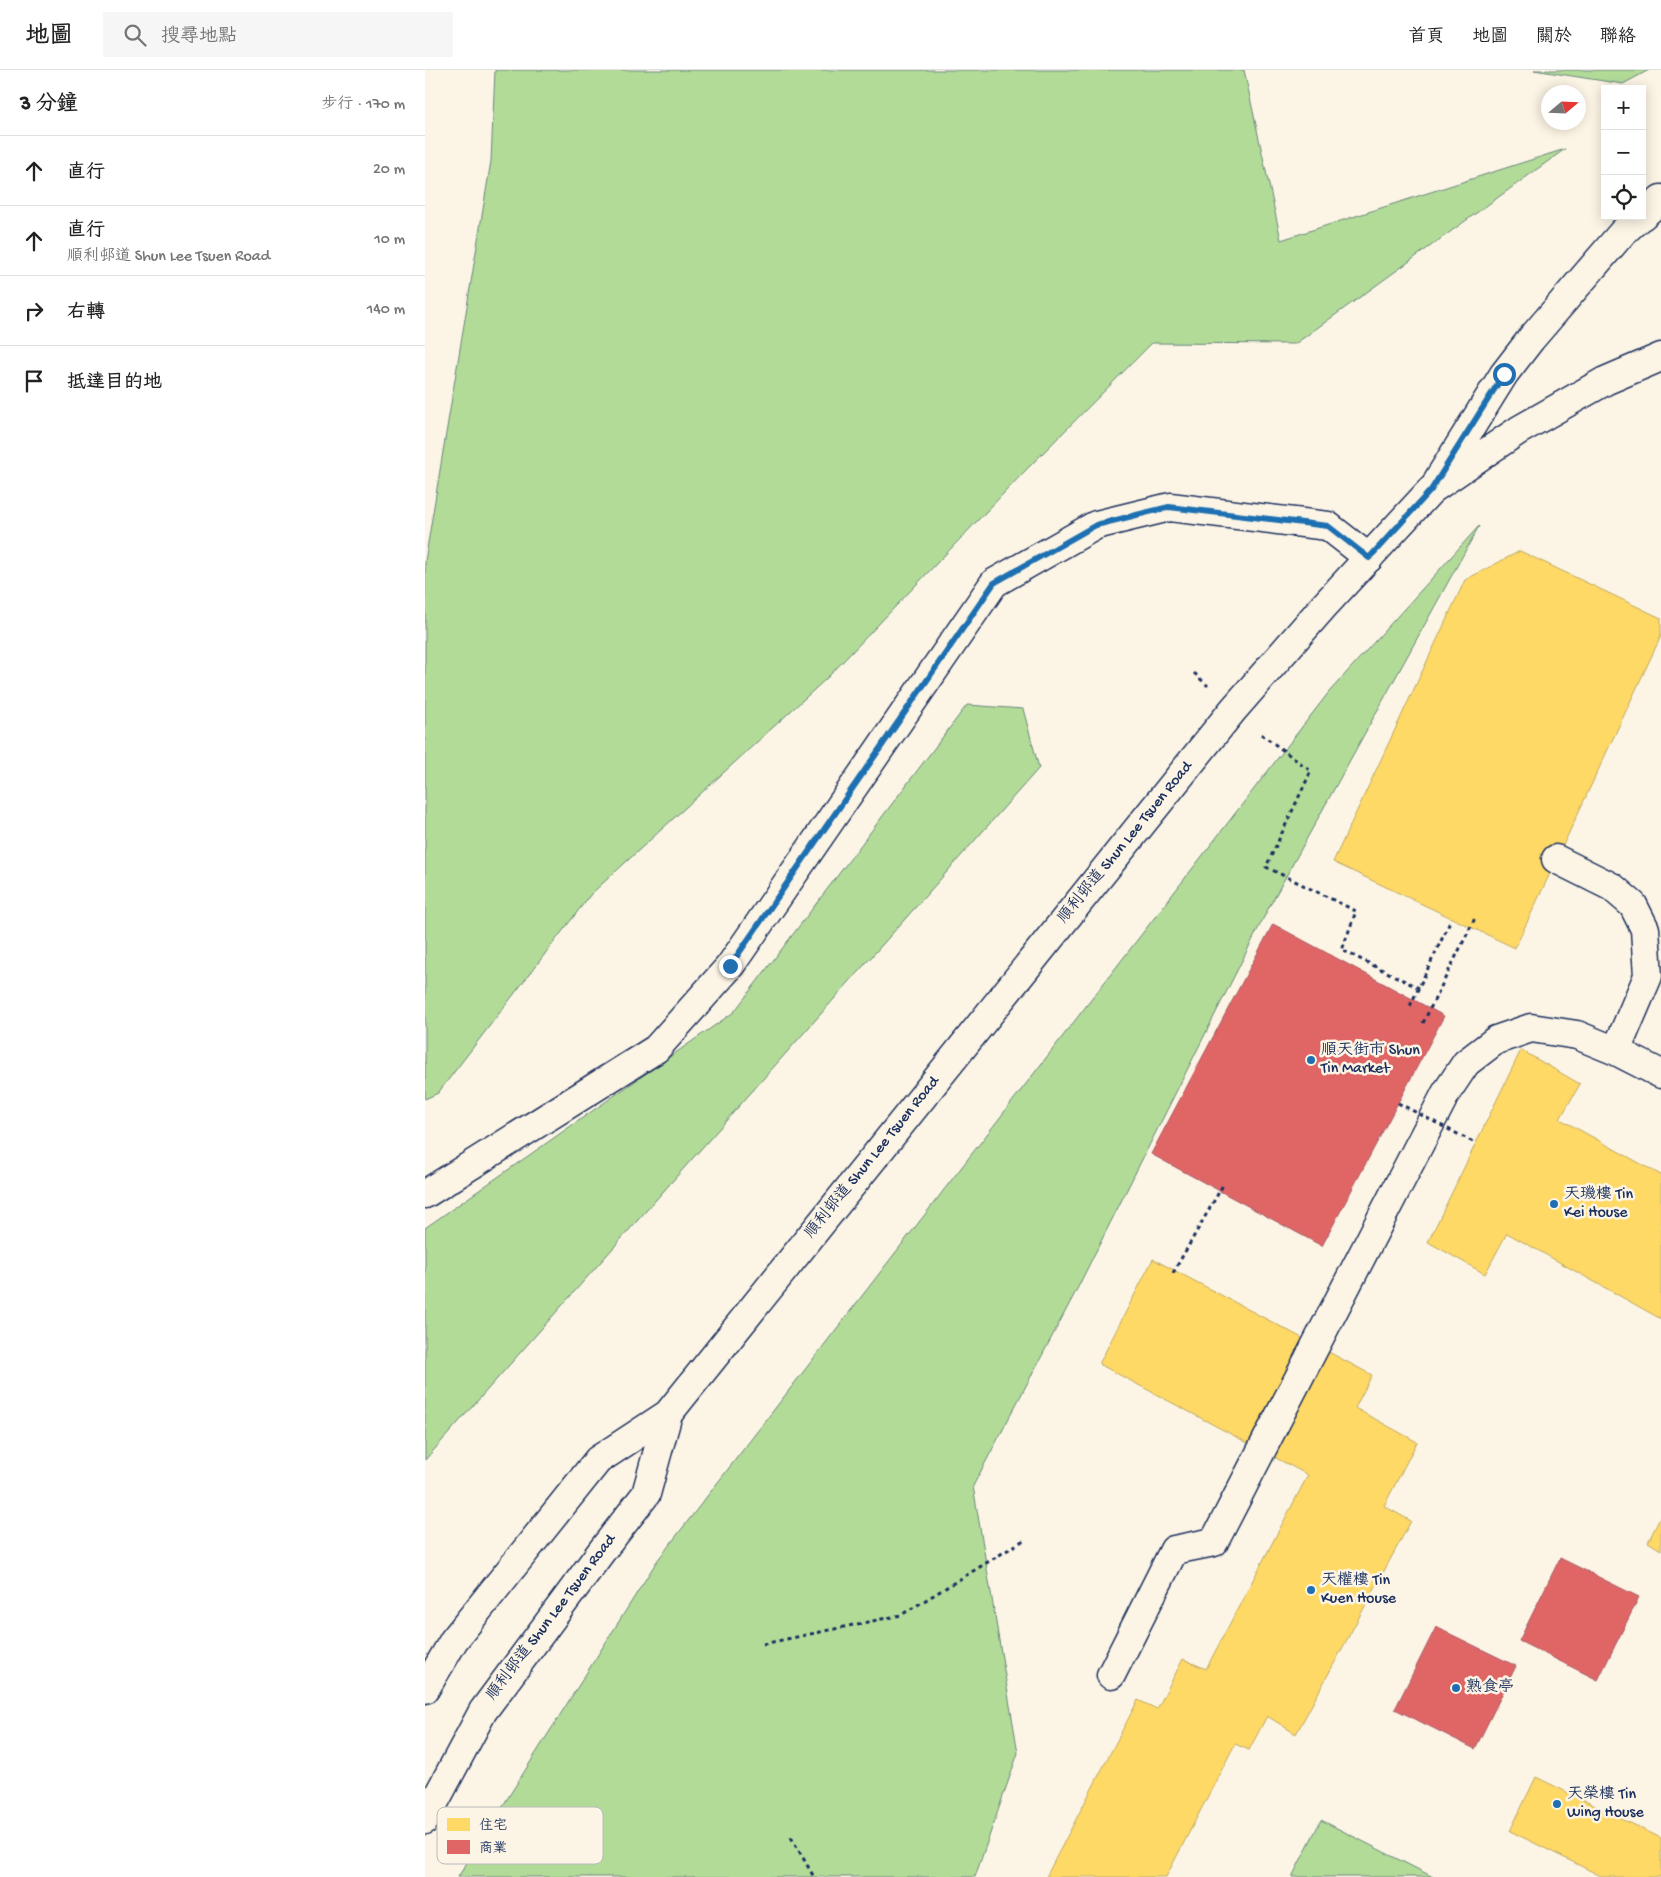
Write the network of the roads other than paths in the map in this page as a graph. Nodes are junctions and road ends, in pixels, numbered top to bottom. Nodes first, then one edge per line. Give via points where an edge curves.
1 (1661, 199) edge
2 (1646, 212) edge
3 (1637, 220) edge
4 (1661, 357) edge
5 (1431, 490) junction
6 (1369, 558) junction
7 (1556, 859) dead end
8 (1616, 1051) junction
9 (1661, 1074) edge
10 (425, 1194) edge
11 (668, 1414) junction
12 (454, 1640) junction
13 (425, 1669) edge
14 (1111, 1675) dead end
15 (425, 1690) edge
16 (425, 1820) edge

1 - 2 main road
3 - 5 main road via 1623,232 1504,374
4 - 5 main road, 順利邨道 Shun Lee Tsuen Road via 1605,382 1519,430
5 - 6 main road, 順利邨道 Shun Lee Tsuen Road
6 - 10 main road via 1328,526 1169,507 1096,525 994,583 730,966 656,1050
6 - 11 main road, 順利邨道 Shun Lee Tsuen Road via 1233,710
7 - 8 main road via 1612,887 1633,905 1645,929 1648,976
8 - 9 main road
8 - 14 main road via 1577,1035 1531,1028 1496,1040 1466,1063 1446,1093 1214,1542 1174,1550
11 - 12 main road, 順利邨道 Shun Lee Tsuen Road via 598,1460
11 - 16 main road, 順利邨道 Shun Lee Tsuen Road via 647,1494 483,1711
12 - 13 main road
12 - 15 main road, 順利邨道 Shun Lee Tsuen Road

